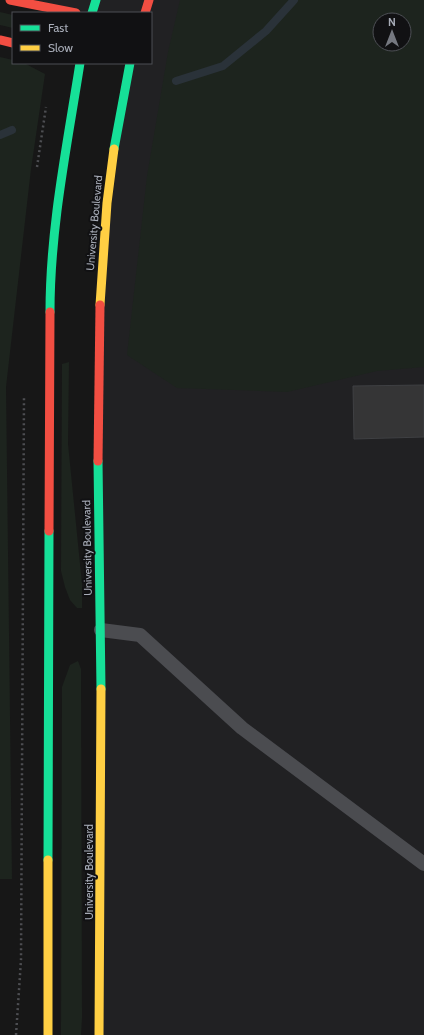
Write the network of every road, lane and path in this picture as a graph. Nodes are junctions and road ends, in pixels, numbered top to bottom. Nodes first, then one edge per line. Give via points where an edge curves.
1 (10, 0) edge
2 (96, 0) edge
3 (149, 0) edge
4 (71, 12) edge
5 (92, 12) edge
6 (145, 12) edge
7 (0, 40) edge
8 (12, 43) edge
9 (80, 64) edge
10 (130, 64) edge
11 (101, 630) junction
12 (424, 864) edge
13 (48, 1035) edge
14 (99, 1035) edge

1 - 4 main road
2 - 5 main road
3 - 6 main road
7 - 8 main road
9 - 13 main road via 56,211 50,281
10 - 11 main road, University Boulevard via 114,146 105,213 100,292 98,484
11 - 12 lane via 140,635 242,728
11 - 14 main road, University Boulevard

